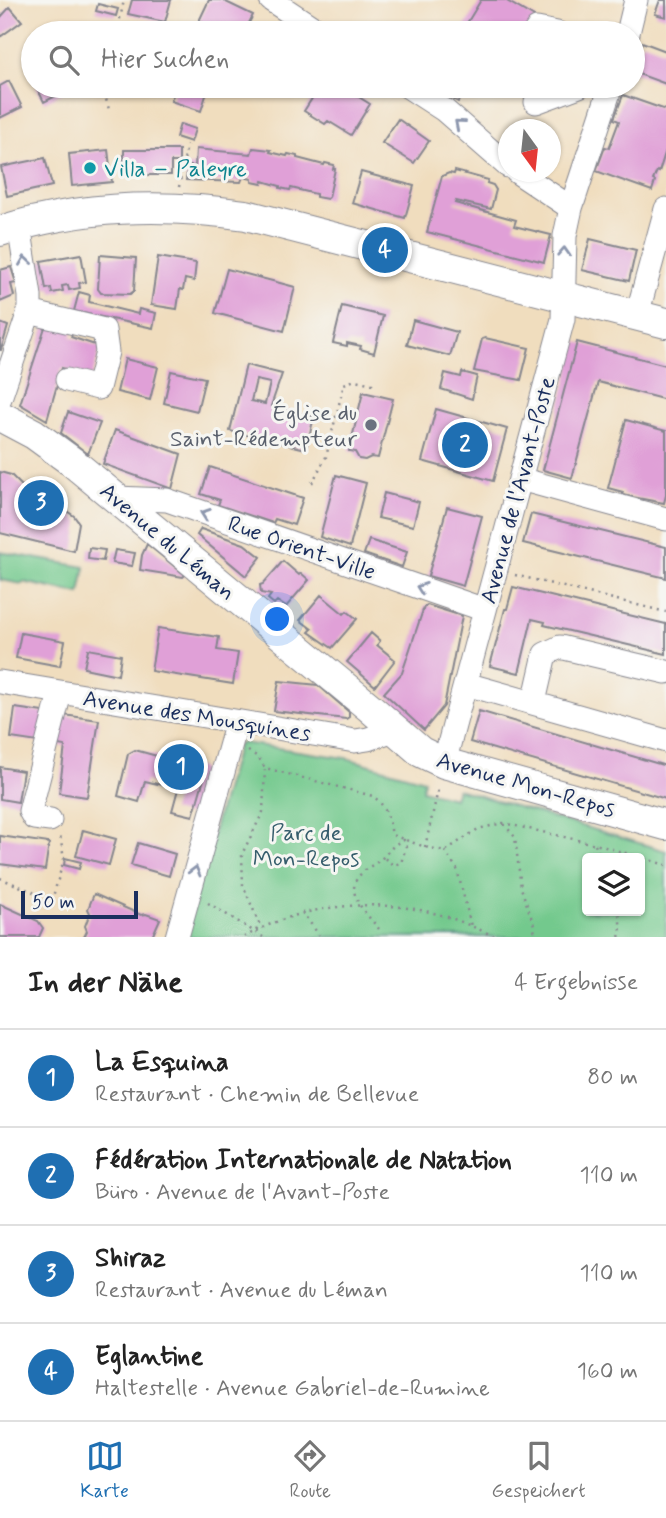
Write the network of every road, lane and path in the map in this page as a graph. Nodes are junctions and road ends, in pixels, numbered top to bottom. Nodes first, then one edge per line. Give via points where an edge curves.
1 (124, 0) edge
2 (271, 0) edge
3 (636, 0) edge
4 (120, 21) edge
5 (303, 21) edge
6 (631, 21) edge
7 (105, 98) edge
8 (426, 98) edge
9 (547, 98) edge
10 (607, 98) edge
11 (536, 102) dead end
12 (110, 113) dead end
13 (187, 145) dead end
14 (498, 157) edge
15 (532, 182) edge
16 (175, 208) junction
17 (571, 208) junction
18 (666, 209) edge
19 (10, 228) edge
20 (563, 296) junction
21 (29, 312) junction
22 (637, 315) junction
23 (666, 323) edge
24 (67, 380) dead end
25 (377, 385) dead end
26 (0, 398) edge
27 (0, 416) edge
28 (520, 479) junction
29 (312, 484) dead end
30 (116, 498) junction
31 (666, 519) edge
32 (508, 573) dead end
33 (485, 610) junction
34 (666, 612) edge
35 (666, 672) edge
36 (0, 682) edge
37 (466, 684) junction
38 (60, 693) junction
39 (534, 702) junction
40 (237, 722) junction
41 (394, 730) junction
42 (666, 741) edge
43 (245, 750) dead end
44 (265, 768) junction
45 (442, 771) junction
46 (50, 820) joint
47 (503, 823) junction
48 (666, 825) edge
49 (404, 840) junction
50 (595, 844) junction
51 (425, 847) junction
52 (445, 851) junction
53 (599, 853) edge
54 (383, 857) junction
55 (666, 865) edge
56 (0, 878) edge
57 (189, 894) junction
58 (360, 907) junction
59 (302, 912) junction
60 (619, 916) edge
61 (472, 927) junction
62 (379, 929) dead end
63 (256, 931) junction
64 (319, 935) dead end
65 (177, 937) edge
66 (244, 937) edge
67 (263, 937) edge
68 (497, 937) edge
69 (535, 937) edge
70 (619, 937) edge

1 - 4 path
2 - 5 street
3 - 6 street
7 - 12 path
14 -> 8 street
9 - 11 street
10 - 17 street, Avenue de l'Avant-Poste
13 - 16 path
15 - 17 street
16 - 19 main road via 79,211
16 - 20 main road via 246,215
20 -> 17 street, Avenue de l'Avant-Poste
18 - 22 street
21 -> 19 street via 30,296
20 - 22 main road
20 - 28 street, Avenue de l'Avant-Poste via 563,319
21 - 24 street via 104,330 107,352 98,388
21 - 26 street
22 - 23 main road
25 - 29 path via 355,380 344,384 326,457
27 - 30 main road, Avenue du Léman via 34,434
28 - 31 street
28 - 33 street, Avenue de l'Avant-Poste
33 -> 30 street, Rue Orient-Ville via 167,500
30 - 41 main road, Avenue du Léman
32 - 34 path
33 - 37 street, Avenue de l'Avant-Poste
35 - 39 street via 560,647 545,654
36 - 38 street, Avenue des Mousquines
37 - 39 street
37 - 45 street, Avenue de l'Avant-Poste
38 - 40 street, Avenue des Mousquines
38 - 46 street via 30,811 34,818
39 - 42 street
40 - 41 street, Avenue des Mousquines via 355,741
57 -> 40 street
41 - 45 main road, Avenue Mon-Repos
43 - 44 path
44 - 49 path via 373,796 383,804 392,835
44 - 63 path via 263,813 242,854 243,885 259,923
45 - 48 main road, Avenue Mon-Repos
45 - 51 path
46 - 56 path via 59,833 64,859 52,900
47 - 50 path
47 - 52 path via 478,829
47 - 69 path via 515,837 521,888
49 - 51 path
49 - 54 path via 394,843
49 - 54 path via 401,863 393,865
50 - 53 path
50 - 55 path
51 - 52 path
52 - 61 path via 457,869
54 - 58 path via 355,881
57 - 63 path
57 - 65 street
58 - 59 path
58 - 61 path via 420,909
58 - 62 path
59 - 63 path
59 - 64 path
60 - 70 path
61 - 68 path
63 - 66 path
63 - 67 path

